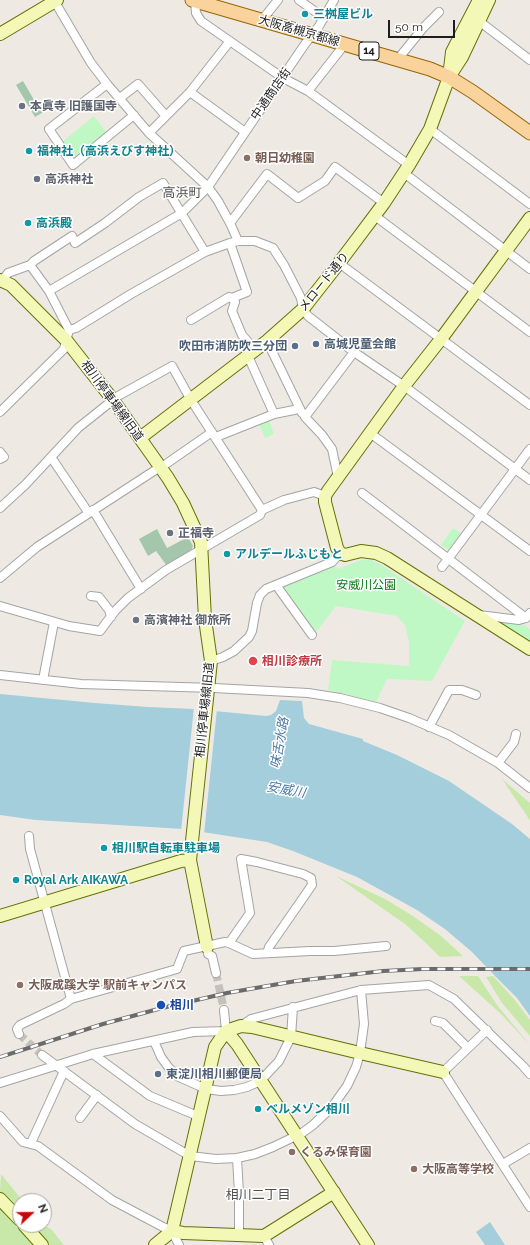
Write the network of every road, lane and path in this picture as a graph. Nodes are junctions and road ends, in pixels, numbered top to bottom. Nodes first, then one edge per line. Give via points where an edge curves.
1 (194, 0) edge
2 (278, 0) edge
3 (300, 0) edge
4 (334, 0) edge
5 (479, 0) edge
6 (489, 0) edge
7 (56, 1) edge
8 (440, 12) dead end
9 (324, 18) junction
10 (262, 20) junction
11 (479, 21) junction
12 (0, 34) edge
13 (312, 34) junction
14 (230, 41) junction
15 (345, 44) junction
16 (398, 59) junction
17 (530, 60) edge
18 (449, 77) junction
19 (283, 78) junction
20 (107, 84) junction
21 (308, 91) junction
22 (190, 92) junction
23 (120, 98) junction
24 (134, 115) junction
25 (166, 116) junction
26 (430, 129) junction
27 (149, 132) junction
28 (244, 132) junction
29 (530, 133) edge
30 (407, 169) junction
31 (208, 187) junction
32 (384, 203) junction
33 (530, 204) edge
34 (182, 213) junction
35 (375, 216) junction
36 (530, 218) edge
37 (230, 223) junction
38 (234, 242) junction
39 (506, 251) junction
40 (205, 252) junction
41 (339, 263) junction
42 (30, 265) junction
43 (530, 269) edge
44 (1, 280) edge
45 (49, 291) junction
46 (476, 292) junction
47 (232, 298) junction
48 (303, 309) junction
49 (191, 320) dead end
50 (530, 332) edge
51 (68, 335) junction
52 (441, 339) junction
53 (268, 341) junction
54 (250, 344) dead end
55 (354, 352) junction
56 (248, 356) junction
57 (404, 386) junction
58 (113, 400) junction
59 (192, 400) junction
60 (530, 405) edge
61 (299, 409) junction
62 (0, 412) edge
63 (274, 414) junction
64 (305, 416) junction
65 (370, 433) junction
66 (214, 435) junction
67 (140, 438) junction
68 (530, 449) edge
69 (0, 452) edge
70 (51, 457) junction
71 (0, 459) edge
72 (160, 467) junction
73 (516, 468) junction
74 (338, 477) junction
75 (530, 480) edge
76 (362, 493) dead end
77 (325, 496) junction
78 (0, 508) edge
79 (262, 510) junction
80 (90, 511) junction
81 (480, 514) junction
82 (202, 550) junction
83 (530, 552) edge
84 (340, 553) junction
85 (449, 557) junction
86 (442, 567) dead end
87 (0, 578) edge
88 (276, 584) junction
89 (141, 589) junction
90 (91, 596) dead end
91 (0, 606) edge
92 (474, 615) junction
93 (528, 616) edge
94 (111, 617) junction
95 (54, 622) junction
96 (312, 634) dead end
97 (530, 649) edge
98 (211, 661) junction
99 (0, 676) edge
100 (43, 680) junction
101 (208, 690) junction
102 (476, 695) dead end
103 (429, 727) junction
104 (516, 734) dead end
105 (498, 763) junction
106 (528, 784) edge
107 (29, 836) dead end
108 (190, 860) junction
109 (44, 903) junction
110 (0, 916) edge
111 (229, 943) junction
112 (386, 946) dead end
113 (209, 952) junction
114 (267, 953) junction
115 (216, 973) tunnel mouth
116 (361, 990) junction
117 (71, 999) junction
118 (293, 1008) junction
119 (224, 1010) tunnel mouth
120 (435, 1021) dead end
121 (241, 1026) junction
122 (487, 1030) junction
123 (226, 1031) junction
124 (19, 1034) dead end
125 (291, 1037) junction
126 (154, 1041) junction
127 (468, 1048) junction
128 (360, 1053) junction
129 (93, 1054) junction
130 (42, 1055) tunnel mouth
131 (55, 1066) junction
132 (64, 1071) junction
133 (443, 1072) junction
134 (530, 1074) edge
135 (260, 1080) junction
136 (0, 1083) edge
137 (206, 1089) junction
138 (97, 1095) junction
139 (0, 1116) edge
140 (200, 1117) junction
141 (80, 1118) dead end
142 (297, 1135) junction
143 (31, 1143) junction
144 (530, 1148) edge
145 (190, 1156) junction
146 (237, 1158) junction
147 (503, 1164) junction
148 (334, 1192) junction
149 (0, 1199) edge
150 (530, 1207) edge
151 (12, 1212) edge
152 (172, 1231) junction
153 (31, 1233) edge
154 (239, 1236) junction
155 (266, 1241) edge
156 (42, 1245) edge
157 (155, 1245) edge
158 (179, 1245) edge
159 (368, 1245) edge

1 - 10 main road, 大阪高槻京都線 / 14
1 - 14 street via 196,13 201,20
2 - 10 street
3 - 9 street
4 - 9 street, 中通商店街
5 - 18 street, メロード通り via 452,52
6 - 11 street, メロード通り
7 - 12 street
7 - 20 street via 91,63
8 - 16 street via 423,28
9 - 13 street, 中通商店街
10 - 13 main road, 大阪高槻京都線 / 14
11 - 17 street
11 - 18 street, メロード通り
13 - 15 main road, 大阪高槻京都線 / 14
13 - 19 street, 中通商店街
14 - 19 street
14 - 22 street
15 - 16 main road, 大阪高槻京都線 / 14
15 - 21 street
16 - 18 main road, 大阪高槻京都線 / 14
18 - 26 street, メロード通り
18 - 29 main road, 大阪高槻京都線 / 14
19 - 21 street
19 - 28 street, 中通商店街
20 - 23 street
20 - 24 street via 49,129 73,165
21 - 30 street
22 - 25 street
22 - 28 street
23 - 24 street
23 - 25 street via 138,84
24 - 27 street
25 - 27 street
26 - 30 street, メロード通り
26 - 33 street
27 - 31 street
28 - 31 street, 中通商店街
30 - 32 street, メロード通り
30 - 39 street
31 - 34 street, 中通商店街
31 - 37 street
32 - 35 street, メロード通り
32 - 37 street via 335,167 325,182 298,198 267,174
34 - 40 street
34 - 42 street via 162,183 76,243 72,236
34 - 45 street, 中通商店街
35 - 41 street, メロード通り
35 - 46 street
36 - 39 street
37 - 38 street
38 - 40 street
38 - 47 street via 247,292
38 - 48 street via 255,241 273,248 284,265
39 - 43 street
39 - 46 street
40 - 51 street via 131,294
41 - 48 street, メロード通り
41 - 52 street
42 - 44 street via 8,274
42 - 45 street
44 - 51 street, 相川停車場線旧道 via 11,285
45 - 51 street
46 - 50 street
46 - 52 street
47 - 49 street via 229,297
47 - 54 street via 235,302 232,311 242,335
48 - 53 street, メロード通り
48 - 55 street via 308,316
51 - 58 street, 相川停車場線旧道
51 - 62 street via 64,349
52 - 57 street
52 - 60 street
53 - 56 street, メロード通り
53 - 61 street
55 - 57 street
55 - 64 street
56 - 59 street, メロード通り
56 - 63 street
57 - 65 street
57 - 73 street
58 - 59 street via 172,366
58 - 67 street, 相川停車場線旧道
58 - 70 street via 78,428
59 - 66 street
59 - 67 street, メロード通り
61 - 63 street
61 - 64 street
63 - 66 street
64 - 74 street via 332,449
65 - 74 street
65 - 81 street
66 - 72 street
66 - 79 street
67 - 72 street, 相川停車場線旧道
68 - 73 street
69 - 71 street via 4,457
70 - 78 street
70 - 80 street
72 - 80 street
72 - 82 street, 相川停車場線旧道 via 183,503 198,534
73 - 75 street
73 - 81 street
74 - 77 street
76 - 85 street
77 - 79 street via 314,492 284,500
77 - 84 street
79 - 82 street via 260,515
80 - 87 street via 37,547
80 - 89 street
81 - 83 street
81 - 85 street
82 - 89 street via 166,570
82 - 98 street, 相川停車場線旧道 via 205,619
84 - 88 street via 332,562
84 - 92 street via 345,555 361,551 387,558
85 - 86 street
85 - 93 street
88 - 96 street
88 - 98 street via 260,595 249,638 234,651
89 - 94 street via 128,598
90 - 94 street via 99,597
91 - 95 street
92 - 93 street via 519,620
92 - 97 street
94 - 95 street via 100,631
95 - 100 street
98 - 101 street, 相川停車場線旧道
99 - 100 street
100 - 101 street
101 - 103 street via 308,693 340,698 380,708
101 - 108 street, 相川停車場線旧道
102 - 103 street via 462,690 449,690
103 - 105 street via 449,735
104 - 105 street via 514,742
105 - 106 street
107 - 109 street
108 - 109 street
108 - 113 street, 相川停車場線旧道
109 - 110 street
109 - 117 street
111 - 113 street via 225,942
111 - 114 street via 253,954
111 - 114 street via 250,912 240,859 311,878 312,885
112 - 114 street
113 - 115 street
113 - 117 street via 184,952 178,969
116 - 118 street
116 - 122 street via 428,985 454,999
116 - 128 street via 364,1024
117 - 124 street via 20,1025 17,1029
118 - 121 street via 251,1018
118 - 125 street
119 - 123 street
120 - 127 street via 443,1023
121 - 123 street
121 - 125 street
122 - 127 street
122 - 134 street
123 - 126 street via 193,1032
123 - 135 street
123 - 137 street via 215,1047
125 - 128 street
125 - 135 street via 280,1061
126 - 129 street
126 - 137 street via 169,1068 179,1077
127 - 133 street
128 - 133 street
128 - 142 street via 347,1086 332,1107 313,1125
129 - 131 street
129 - 140 street via 150,1096
130 - 131 street
131 - 132 street
131 - 136 street
132 - 138 street
132 - 143 street
133 - 147 street
135 - 137 street via 234,1090
135 - 142 street
137 - 140 street
138 - 141 street
138 - 145 street via 135,1124
139 - 143 street via 23,1142
140 - 145 street
142 - 146 street via 255,1154
142 - 148 street
143 - 152 street via 112,1200
144 - 147 street
145 - 146 street
145 - 152 street
146 - 154 street
147 - 150 street
148 - 155 street
148 - 159 street
149 - 151 street
152 - 154 street
152 - 157 street
152 - 158 street
153 - 156 street
154 - 155 street

